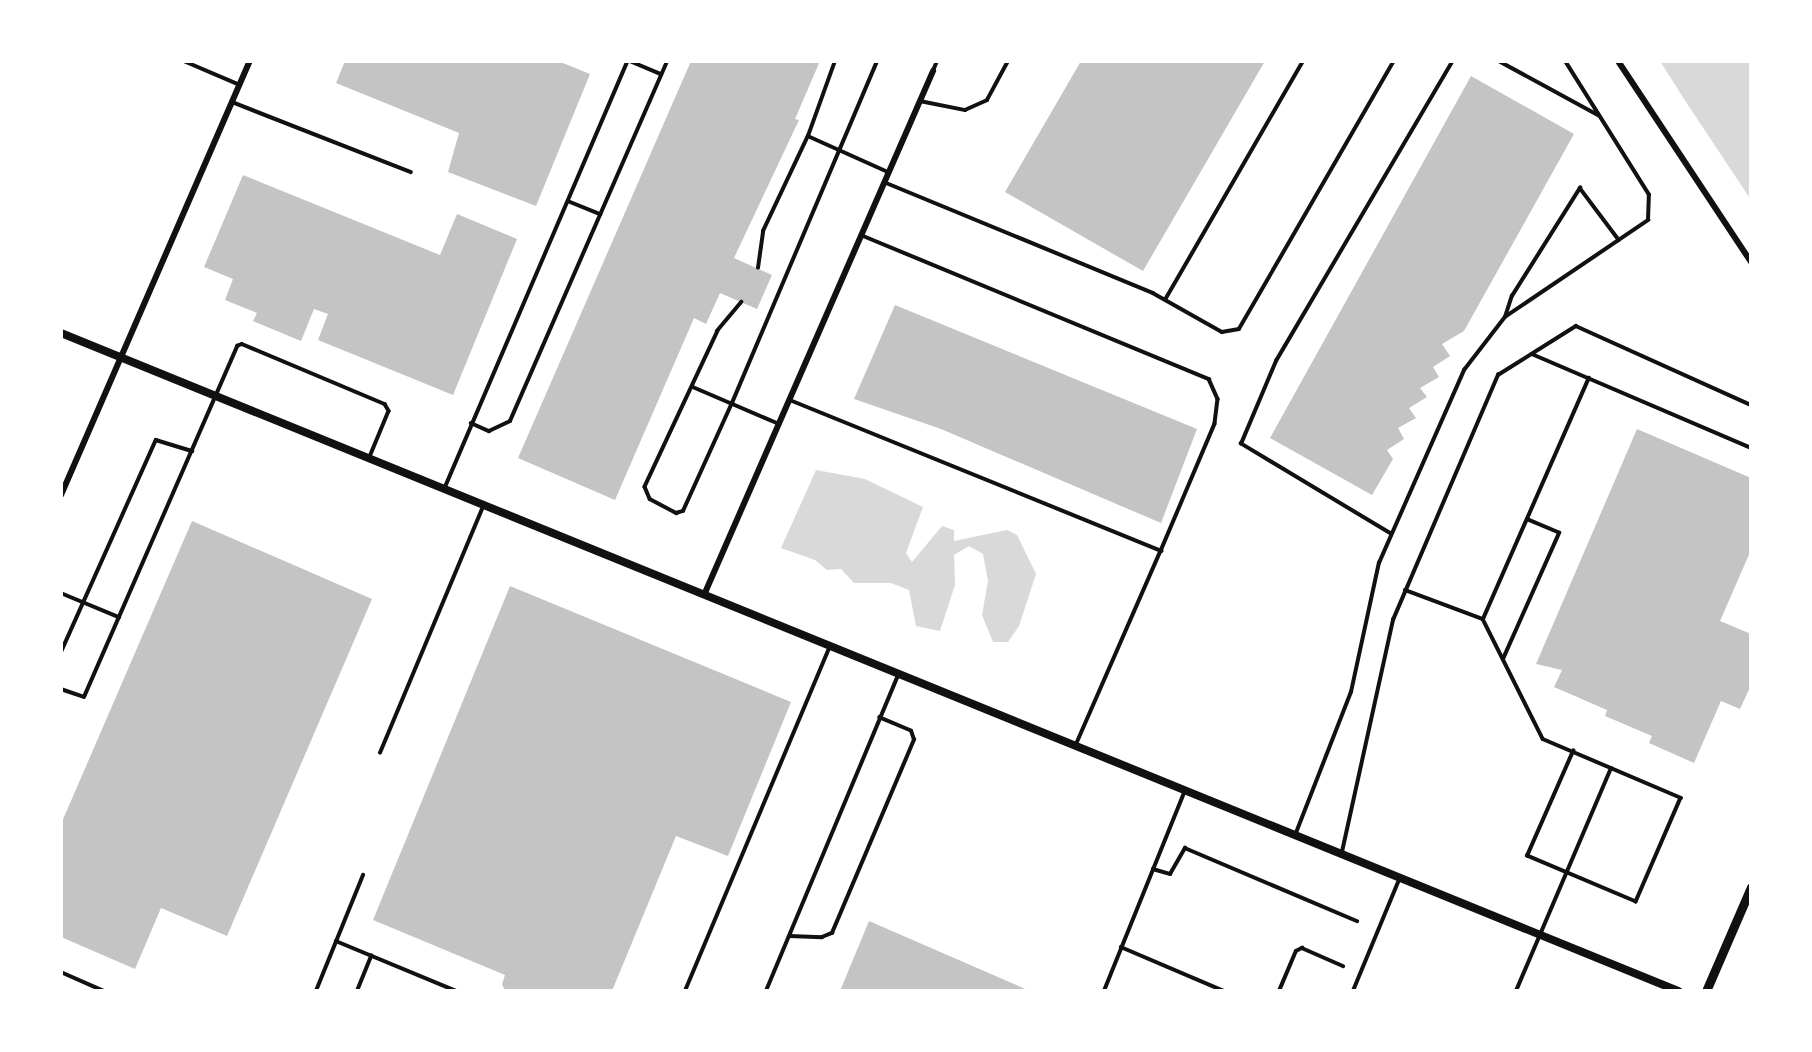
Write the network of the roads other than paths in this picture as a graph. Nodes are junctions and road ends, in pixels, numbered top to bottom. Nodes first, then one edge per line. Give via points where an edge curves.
1 (184, 61) edge
2 (250, 61) edge
3 (629, 61) edge
4 (667, 61) edge
5 (835, 61) edge
6 (877, 61) edge
7 (937, 61) edge
8 (1008, 61) edge
9 (1303, 61) edge
10 (1394, 61) edge
11 (1453, 61) edge
12 (1499, 61) edge
13 (1565, 61) edge
14 (1618, 61) edge
15 (933, 71) joint
16 (661, 74) junction
17 (240, 85) junction
18 (920, 101) junction
19 (232, 102) junction
20 (1599, 115) junction
21 (808, 136) junction
22 (841, 151) junction
23 (411, 172) dead end
24 (888, 172) junction
25 (884, 182) junction
26 (568, 201) junction
27 (600, 214) junction
28 (861, 235) junction
29 (1619, 240) junction
30 (1751, 262) edge
31 (758, 268) dead end
32 (1165, 300) junction
33 (742, 302) dead end
34 (1505, 317) junction
35 (61, 333) edge
36 (1532, 354) junction
37 (121, 357) junction
38 (1589, 378) junction
39 (693, 387) junction
40 (216, 396) junction
41 (790, 400) junction
42 (732, 402) junction
43 (1751, 405) edge
44 (471, 423) junction
45 (779, 424) junction
46 (1751, 448) edge
47 (192, 451) junction
48 (370, 458) junction
49 (445, 489) junction
50 (61, 495) edge
51 (484, 505) junction
52 (1528, 520) junction
53 (1391, 534) junction
54 (1161, 551) junction
55 (1405, 590) junction
56 (61, 593) edge
57 (704, 595) junction
58 (84, 602) junction
59 (119, 617) junction
60 (1483, 619) junction
61 (830, 646) junction
62 (61, 652) edge
63 (1503, 659) junction
64 (899, 674) junction
65 (61, 688) edge
66 (880, 718) junction
67 (1076, 747) junction
68 (1573, 751) junction
69 (380, 753) dead end
70 (1611, 768) junction
71 (1185, 791) junction
72 (1295, 835) junction
73 (1341, 854) junction
74 (1153, 869) junction
75 (1567, 874) junction
76 (363, 876) dead end
77 (1400, 878) junction
78 (1751, 887) edge
79 (1357, 922) dead end
80 (1540, 934) junction
81 (789, 936) junction
82 (336, 942) junction
83 (1121, 947) junction
84 (371, 956) junction
85 (1343, 965) dead end
86 (61, 972) edge
87 (1280, 990) edge
88 (104, 991) edge
89 (316, 991) edge
90 (357, 991) edge
91 (457, 991) edge
92 (685, 991) edge
93 (766, 991) edge
94 (1104, 991) edge
95 (1224, 991) edge
96 (1353, 991) edge
97 (1516, 991) edge
98 (1678, 991) edge
99 (1706, 991) edge

1 - 17 lane
2 - 17 street
3 - 16 lane
3 - 26 lane
4 - 16 lane
5 - 21 lane
6 - 22 lane
7 - 15 lane
8 - 18 lane via 987,100 965,110
9 - 32 lane
10 - 32 lane via 1239,329 1222,332
11 - 53 lane via 1276,361 1241,444
12 - 20 lane
13 - 20 lane
14 - 30 street
15 - 18 street
16 - 27 lane
17 - 19 street
18 - 24 street
19 - 23 lane
19 - 37 street
20 - 29 lane via 1649,195 1648,220
21 - 22 lane
21 - 31 lane via 763,231
22 - 24 lane
22 - 42 lane
24 - 25 street
25 - 28 street
25 - 32 lane
26 - 27 lane
26 - 44 lane
27 - 44 lane via 510,421 489,431
28 - 41 street
28 - 54 lane via 1209,379 1218,399 1215,424
29 - 34 lane
29 - 34 lane via 1580,188 1512,296
33 - 39 lane via 718,331
34 - 53 lane via 1464,370
35 - 37 street
36 - 38 lane
36 - 43 lane via 1576,326
36 - 55 lane via 1498,375
37 - 40 street
37 - 50 street
38 - 46 lane
38 - 52 lane
39 - 42 lane
39 - 42 lane via 687,391 645,487 650,499 676,513 683,511
40 - 47 lane
40 - 48 street
40 - 48 lane via 237,346 243,344 385,404 389,411
41 - 45 street
41 - 54 lane
42 - 45 lane
44 - 49 lane
45 - 57 street
47 - 58 lane via 156,440
47 - 59 lane
48 - 49 street
49 - 51 street
51 - 57 street
51 - 69 lane
52 - 60 lane
52 - 63 lane via 1559,533
53 - 72 lane via 1379,562 1351,692
54 - 67 lane
55 - 60 lane
55 - 73 lane via 1393,620
56 - 58 lane
57 - 61 street
58 - 59 lane
58 - 62 lane
59 - 65 lane via 84,697
60 - 63 lane
61 - 64 street
61 - 92 lane
63 - 68 lane via 1544,738
64 - 66 lane
64 - 67 street
66 - 81 lane
66 - 81 lane via 911,731 914,740 832,933
67 - 71 street
68 - 70 lane
68 - 75 lane via 1527,856
70 - 75 lane
70 - 75 lane via 1681,798 1636,902
71 - 72 street
71 - 74 lane
72 - 73 street
73 - 77 street
74 - 79 lane via 1170,874 1185,848
74 - 83 lane
75 - 80 lane
76 - 82 lane
77 - 80 street
77 - 96 lane
78 - 99 main road
80 - 97 lane
80 - 98 street
81 - 93 lane
82 - 84 lane
82 - 89 lane
83 - 94 lane
83 - 95 lane
84 - 90 lane
84 - 91 lane
85 - 87 lane via 1302,948 1296,951
86 - 88 lane

